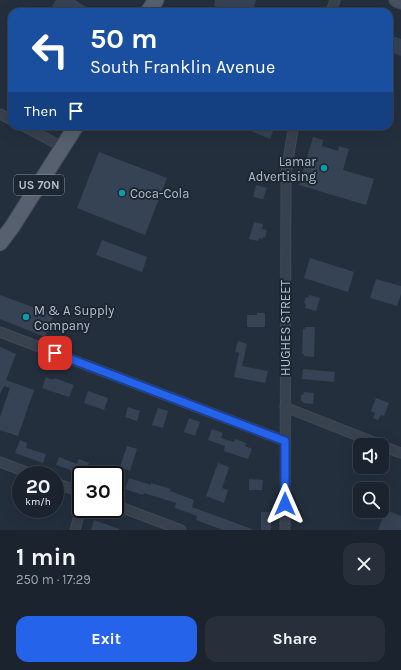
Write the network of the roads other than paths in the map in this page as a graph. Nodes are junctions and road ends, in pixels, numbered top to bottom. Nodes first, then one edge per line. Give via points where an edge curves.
1 (396, 0) edge
2 (401, 2) edge
3 (31, 130) edge
4 (74, 130) edge
5 (293, 130) edge
6 (63, 147) junction
7 (0, 243) edge
8 (0, 332) edge
9 (285, 407) junction
10 (363, 438) edge
11 (285, 441) junction
12 (389, 448) edge
13 (401, 453) edge
14 (0, 462) edge
15 (12, 467) edge
16 (124, 508) edge
17 (78, 518) edge
18 (75, 530) edge
19 (181, 530) edge
20 (285, 530) edge

1 - 2 main road
3 - 6 street
4 - 6 main road, US 70N
5 - 9 street, HUGHES STREET via 286,173
6 - 7 main road, US 70N
8 - 11 street
9 - 10 street
9 - 11 street, HUGHES STREET
11 - 20 street, HUGHES STREET
12 - 13 street
14 - 15 street
16 - 19 street
17 - 18 street

